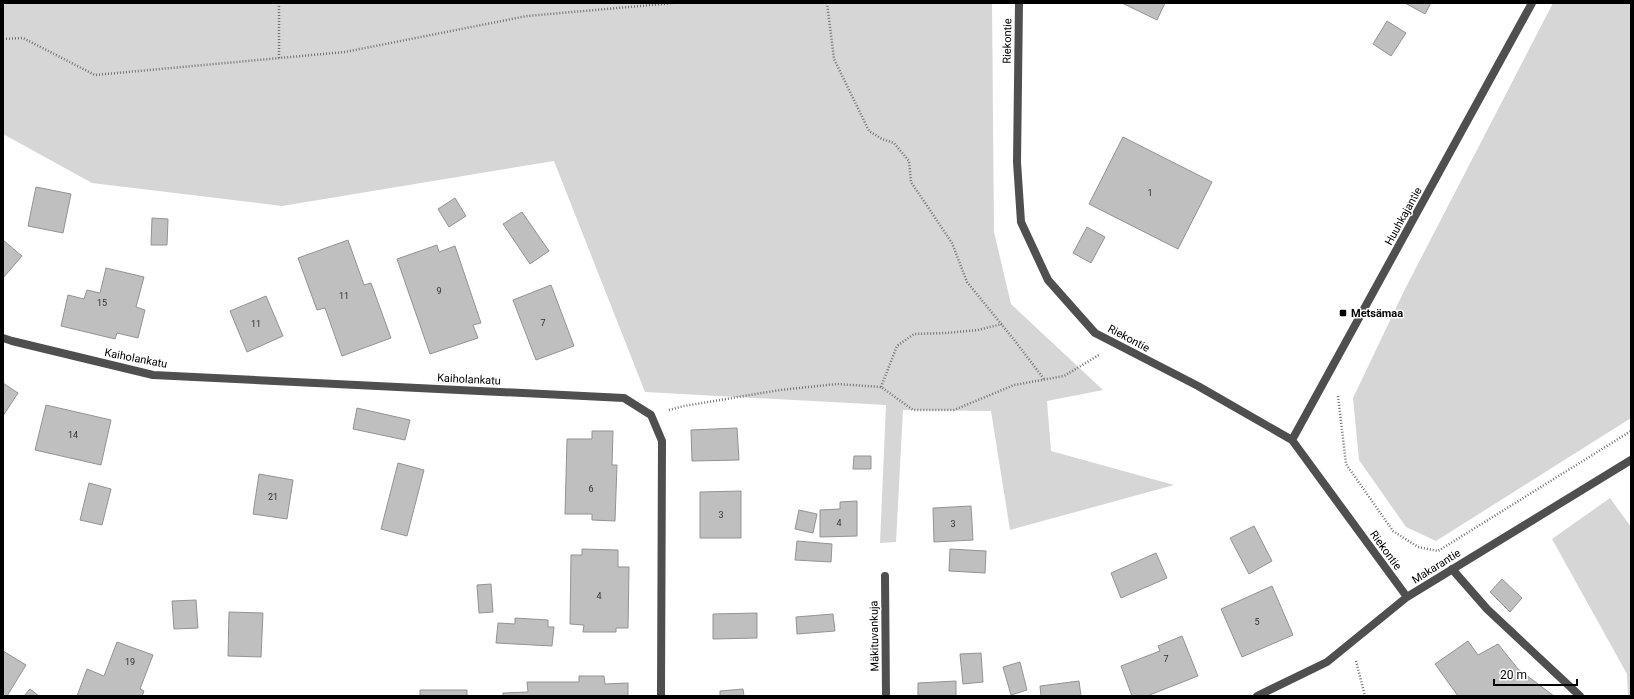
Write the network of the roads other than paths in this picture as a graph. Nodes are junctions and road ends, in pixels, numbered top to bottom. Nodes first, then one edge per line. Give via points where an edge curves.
1 (1019, 3) edge
2 (1532, 3) edge
3 (3, 338) edge
4 (1292, 440) junction
5 (1631, 460) edge
6 (1452, 569) junction
7 (885, 576) dead end
8 (1407, 597) junction
9 (661, 696) edge
10 (886, 696) edge
11 (1257, 696) edge
12 (1580, 696) edge

1 - 4 street, Riekontie via 1017,162 1021,222 1048,280 1095,333 1198,386
2 - 4 street, Huuhkajantie
3 - 9 street, Kaiholankatu via 153,375 624,398 651,415 662,441
4 - 8 street, Riekontie
5 - 6 street, Makarantie
6 - 8 street, Makarantie
6 - 12 street via 1487,609
7 - 10 street, Mäkituvankuja
8 - 11 street, Makarantie via 1327,662

